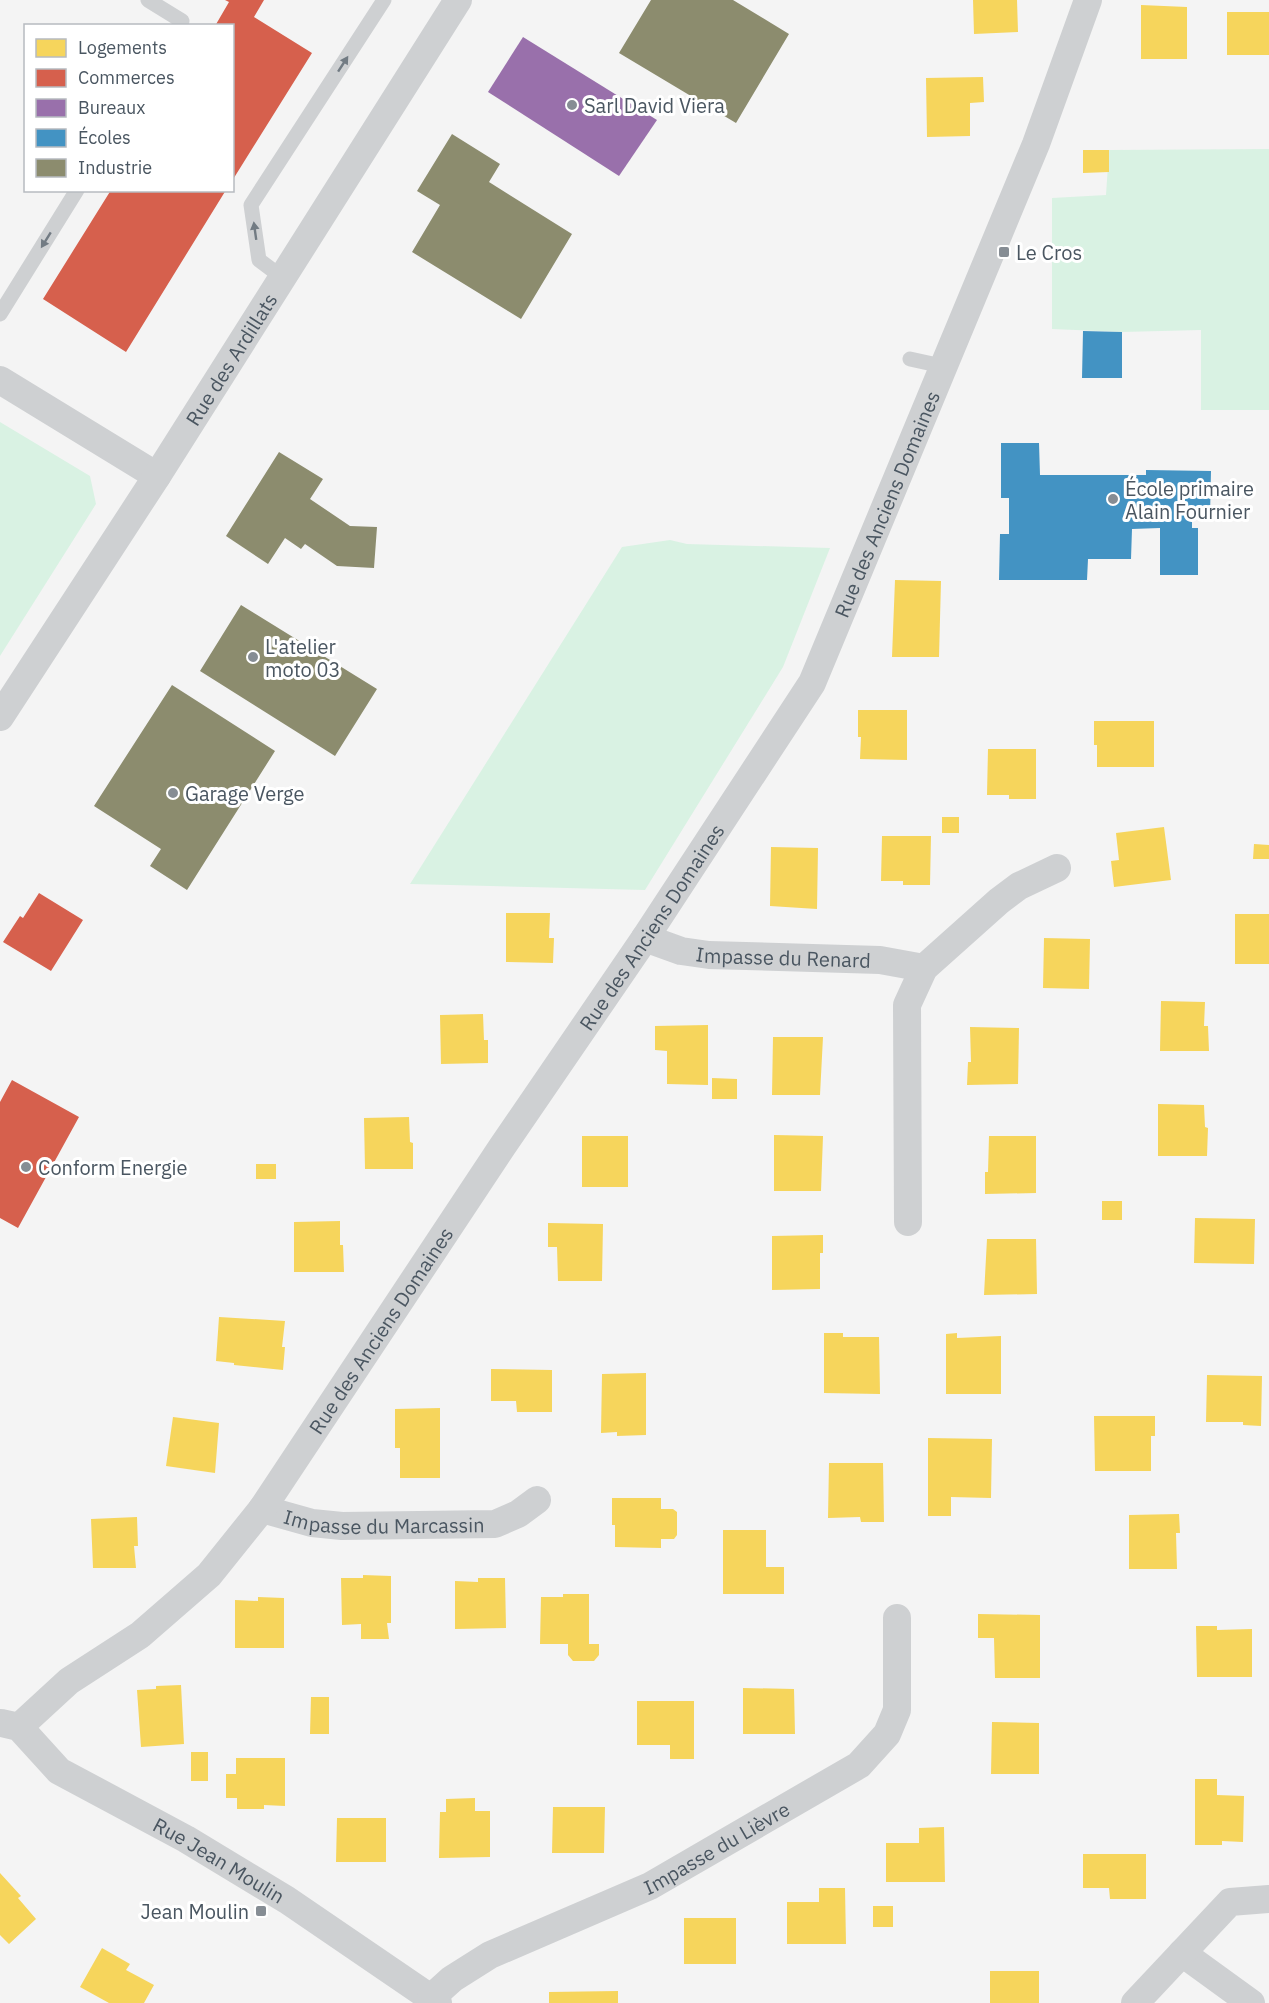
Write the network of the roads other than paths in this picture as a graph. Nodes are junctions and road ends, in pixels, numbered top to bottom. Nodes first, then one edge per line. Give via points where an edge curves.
1 (148, 0) edge
2 (384, 0) edge
3 (458, 0) edge
4 (1088, 0) edge
5 (180, 24) edge
6 (76, 192) edge
7 (283, 278) junction
8 (0, 314) edge
9 (910, 359) dead end
10 (942, 366) junction
11 (0, 380) edge
12 (157, 476) junction
13 (0, 717) edge
14 (1057, 868) dead end
15 (645, 938) junction
16 (924, 968) junction
17 (908, 1222) dead end
18 (537, 1500) dead end
19 (262, 1509) junction
20 (897, 1618) dead end
21 (10, 1725) edge
22 (1269, 1899) edge
23 (1182, 1953) junction
24 (435, 2001) edge
25 (1135, 2003) edge
26 (1251, 2003) edge

1 - 5 lane via 182,21
7 -> 2 lane via 259,260 251,205
3 - 7 street, Rue des Ardillats
4 - 10 street, Rue des Anciens Domaines via 1036,144
6 -> 8 lane
7 - 12 street, Rue des Ardillats
9 - 10 lane
10 - 15 street, Rue des Anciens Domaines via 812,683
11 - 12 street
12 - 13 street, Rue des Ardillats
14 - 16 street via 1019,886 999,901
15 - 16 street, Impasse du Renard via 709,956 880,960
15 - 19 street, Rue des Anciens Domaines
16 - 17 street via 907,1005
18 - 19 street, Impasse du Marcassin via 495,1524 342,1526
19 - 21 street, Rue des Anciens Domaines via 209,1575 140,1635
20 - 24 street, Impasse du Lièvre via 897,1710 887,1734 859,1765 650,1886 490,1955 452,1979
21 - 24 street, Rue Jean Moulin via 59,1771 186,1839 287,1900
22 - 23 street via 1230,1902
23 - 25 street
23 - 26 street

